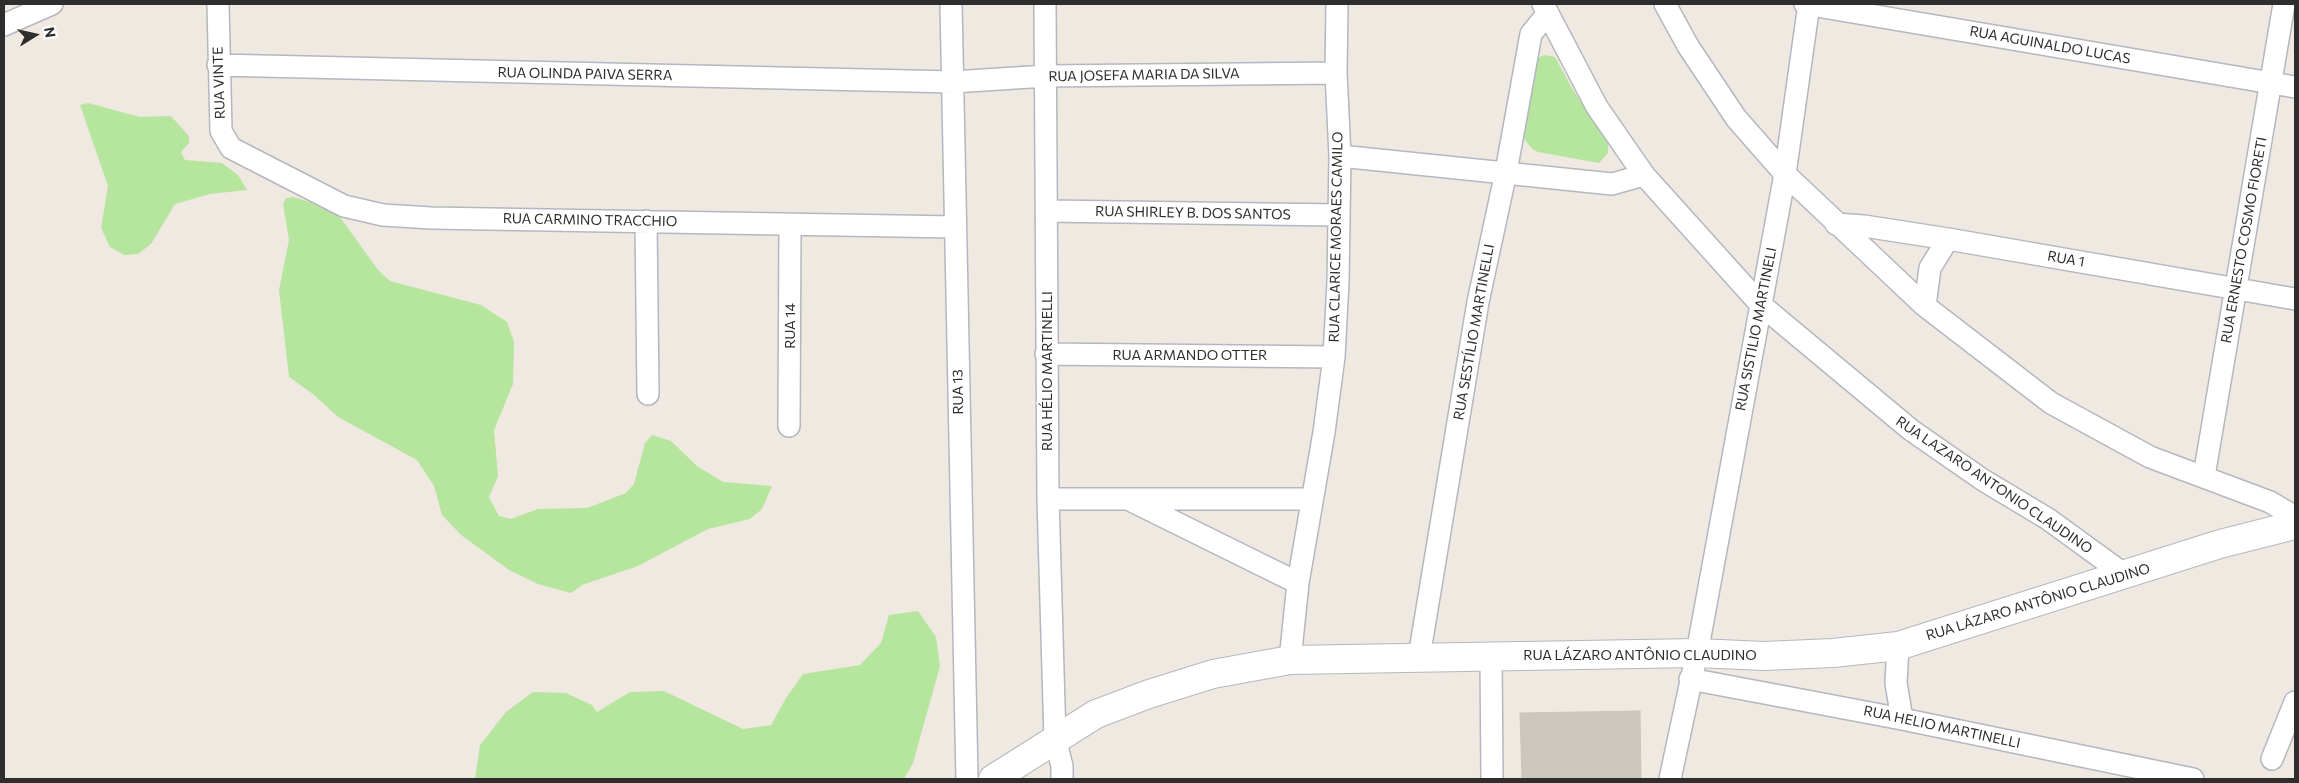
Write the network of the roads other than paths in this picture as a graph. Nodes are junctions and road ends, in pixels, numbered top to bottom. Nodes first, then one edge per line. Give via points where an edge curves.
1 (52, 4) edge
2 (218, 4) edge
3 (951, 4) edge
4 (1045, 4) edge
5 (1337, 4) edge
6 (1665, 4) edge
7 (1808, 4) edge
8 (2284, 4) edge
9 (1546, 8) edge
10 (4, 25) edge
11 (218, 65) junction
12 (1336, 73) junction
13 (1046, 76) junction
14 (953, 82) junction
15 (2271, 83) junction
16 (2295, 87) edge
17 (240, 154) joint
18 (1340, 156) junction
19 (1506, 172) junction
20 (1785, 174) junction
21 (1644, 175) junction
22 (1047, 211) junction
23 (1338, 215) junction
24 (646, 221) junction
25 (1836, 224) junction
26 (790, 225) junction
27 (955, 227) junction
28 (1948, 239) junction
29 (2234, 288) junction
30 (2295, 299) edge
31 (1761, 305) junction
32 (1925, 306) junction
33 (1046, 354) junction
34 (1334, 357) junction
35 (648, 394) dead end
36 (789, 426) dead end
37 (2204, 476) junction
38 (1128, 498) junction
39 (1048, 499) junction
40 (1312, 499) junction
41 (2295, 524) edge
42 (2125, 575) junction
43 (1298, 583) junction
44 (1898, 646) junction
45 (1697, 653) junction
46 (1491, 655) junction
47 (1419, 657) junction
48 (1290, 660) junction
49 (1690, 679) junction
50 (2295, 702) edge
51 (1902, 719) junction
52 (1055, 739) junction
53 (2272, 759) dead end
54 (967, 779) edge
55 (993, 779) edge
56 (1062, 779) edge
57 (1492, 779) edge
58 (1670, 779) edge
59 (2193, 779) edge

1 - 10 street
2 - 11 street, RUA VINTE
3 - 14 street, RUA 13
4 - 13 street, RUA HÉLIO MARTINELLI
5 - 12 street, RUA CLARICE MORAES CAMILO
6 - 20 street via 1688,46 1736,118
7 - 15 street, RUA AGUINALDO LUCAS
7 - 20 street, RUA SISTILIO MARTINELI
8 - 15 street, RUA ERNESTO COSMO FIORETI
9 - 19 street, RUA SESTÍLIO MARTINELLI via 1531,34
9 - 21 street, RUA LAZARO ANTONIO CLAUDINO via 1597,107
11 - 14 street, RUA OLINDA PAIVA SERRA
11 - 17 street, RUA VINTE via 221,131 231,148
12 - 13 street, RUA JOSEFA MARIA DA SILVA
12 - 18 street, RUA CLARICE MORAES CAMILO
13 - 14 street, RUA JOSEFA MARIA DA SILVA
13 - 22 street, RUA HÉLIO MARTINELLI
14 - 27 street, RUA 13
15 - 16 street, RUA AGUINALDO LUCAS
15 - 29 street, RUA ERNESTO COSMO FIORETI
17 - 24 street, RUA CARMINO TRACCHIO via 344,206 383,215
18 - 19 street
18 - 23 street, RUA CLARICE MORAES CAMILO
19 - 21 street via 1612,184
19 - 47 street, RUA SESTÍLIO MARTINELLI via 1478,302
20 - 25 street
20 - 31 street, RUA SISTILIO MARTINELI
21 - 31 street, RUA LAZARO ANTONIO CLAUDINO
22 - 23 street, RUA SHIRLEY B. DOS SANTOS
22 - 33 street, RUA HÉLIO MARTINELLI
23 - 34 street, RUA CLARICE MORAES CAMILO
24 - 26 street, RUA CARMINO TRACCHIO
24 - 35 street
25 - 28 street, RUA 1
25 - 32 street
26 - 27 street, RUA CARMINO TRACCHIO
26 - 36 street, RUA 14
27 - 54 street, RUA 13
28 - 29 street, RUA 1
28 - 32 street via 1930,268
29 - 30 street, RUA 1
29 - 37 street, RUA ERNESTO COSMO FIORETI
31 - 42 street, RUA LAZARO ANTONIO CLAUDINO via 1911,430 1983,480 2048,519
31 - 45 street, RUA SISTILIO MARTINELI
32 - 37 street via 2052,403 2150,457
33 - 34 street, RUA ARMANDO OTTER
33 - 39 street, RUA HÉLIO MARTINELLI
34 - 40 street, RUA CLARICE MORAES CAMILO
37 - 41 street via 2270,502 2287,512
38 - 39 street
38 - 40 street
38 - 43 street
39 - 52 street, RUA HÉLIO MARTINELLI
40 - 43 street, RUA CLARICE MORAES CAMILO
41 - 42 main road, RUA LÁZARO ANTÔNIO CLAUDINO
42 - 44 main road, RUA LÁZARO ANTÔNIO CLAUDINO
43 - 48 street, RUA CLARICE MORAES CAMILO
44 - 45 main road, RUA LÁZARO ANTÔNIO CLAUDINO via 1764,656
44 - 51 street via 1896,684
45 - 46 main road, RUA LÁZARO ANTÔNIO CLAUDINO
45 - 49 street, RUA SISTILIO MARTINELI
46 - 47 main road, RUA LÁZARO ANTÔNIO CLAUDINO
46 - 57 street
47 - 48 main road, RUA LÁZARO ANTÔNIO CLAUDINO
48 - 52 main road, RUA LÁZARO ANTÔNIO CLAUDINO via 1213,674 1149,694 1096,714
49 - 51 street, RUA HELIO MARTINELLI
49 - 58 street, RUA SISTILIO MARTINELI
50 - 53 street
51 - 59 street, RUA HELIO MARTINELLI
52 - 55 main road, RUA LÁZARO ANTÔNIO CLAUDINO
52 - 56 street

